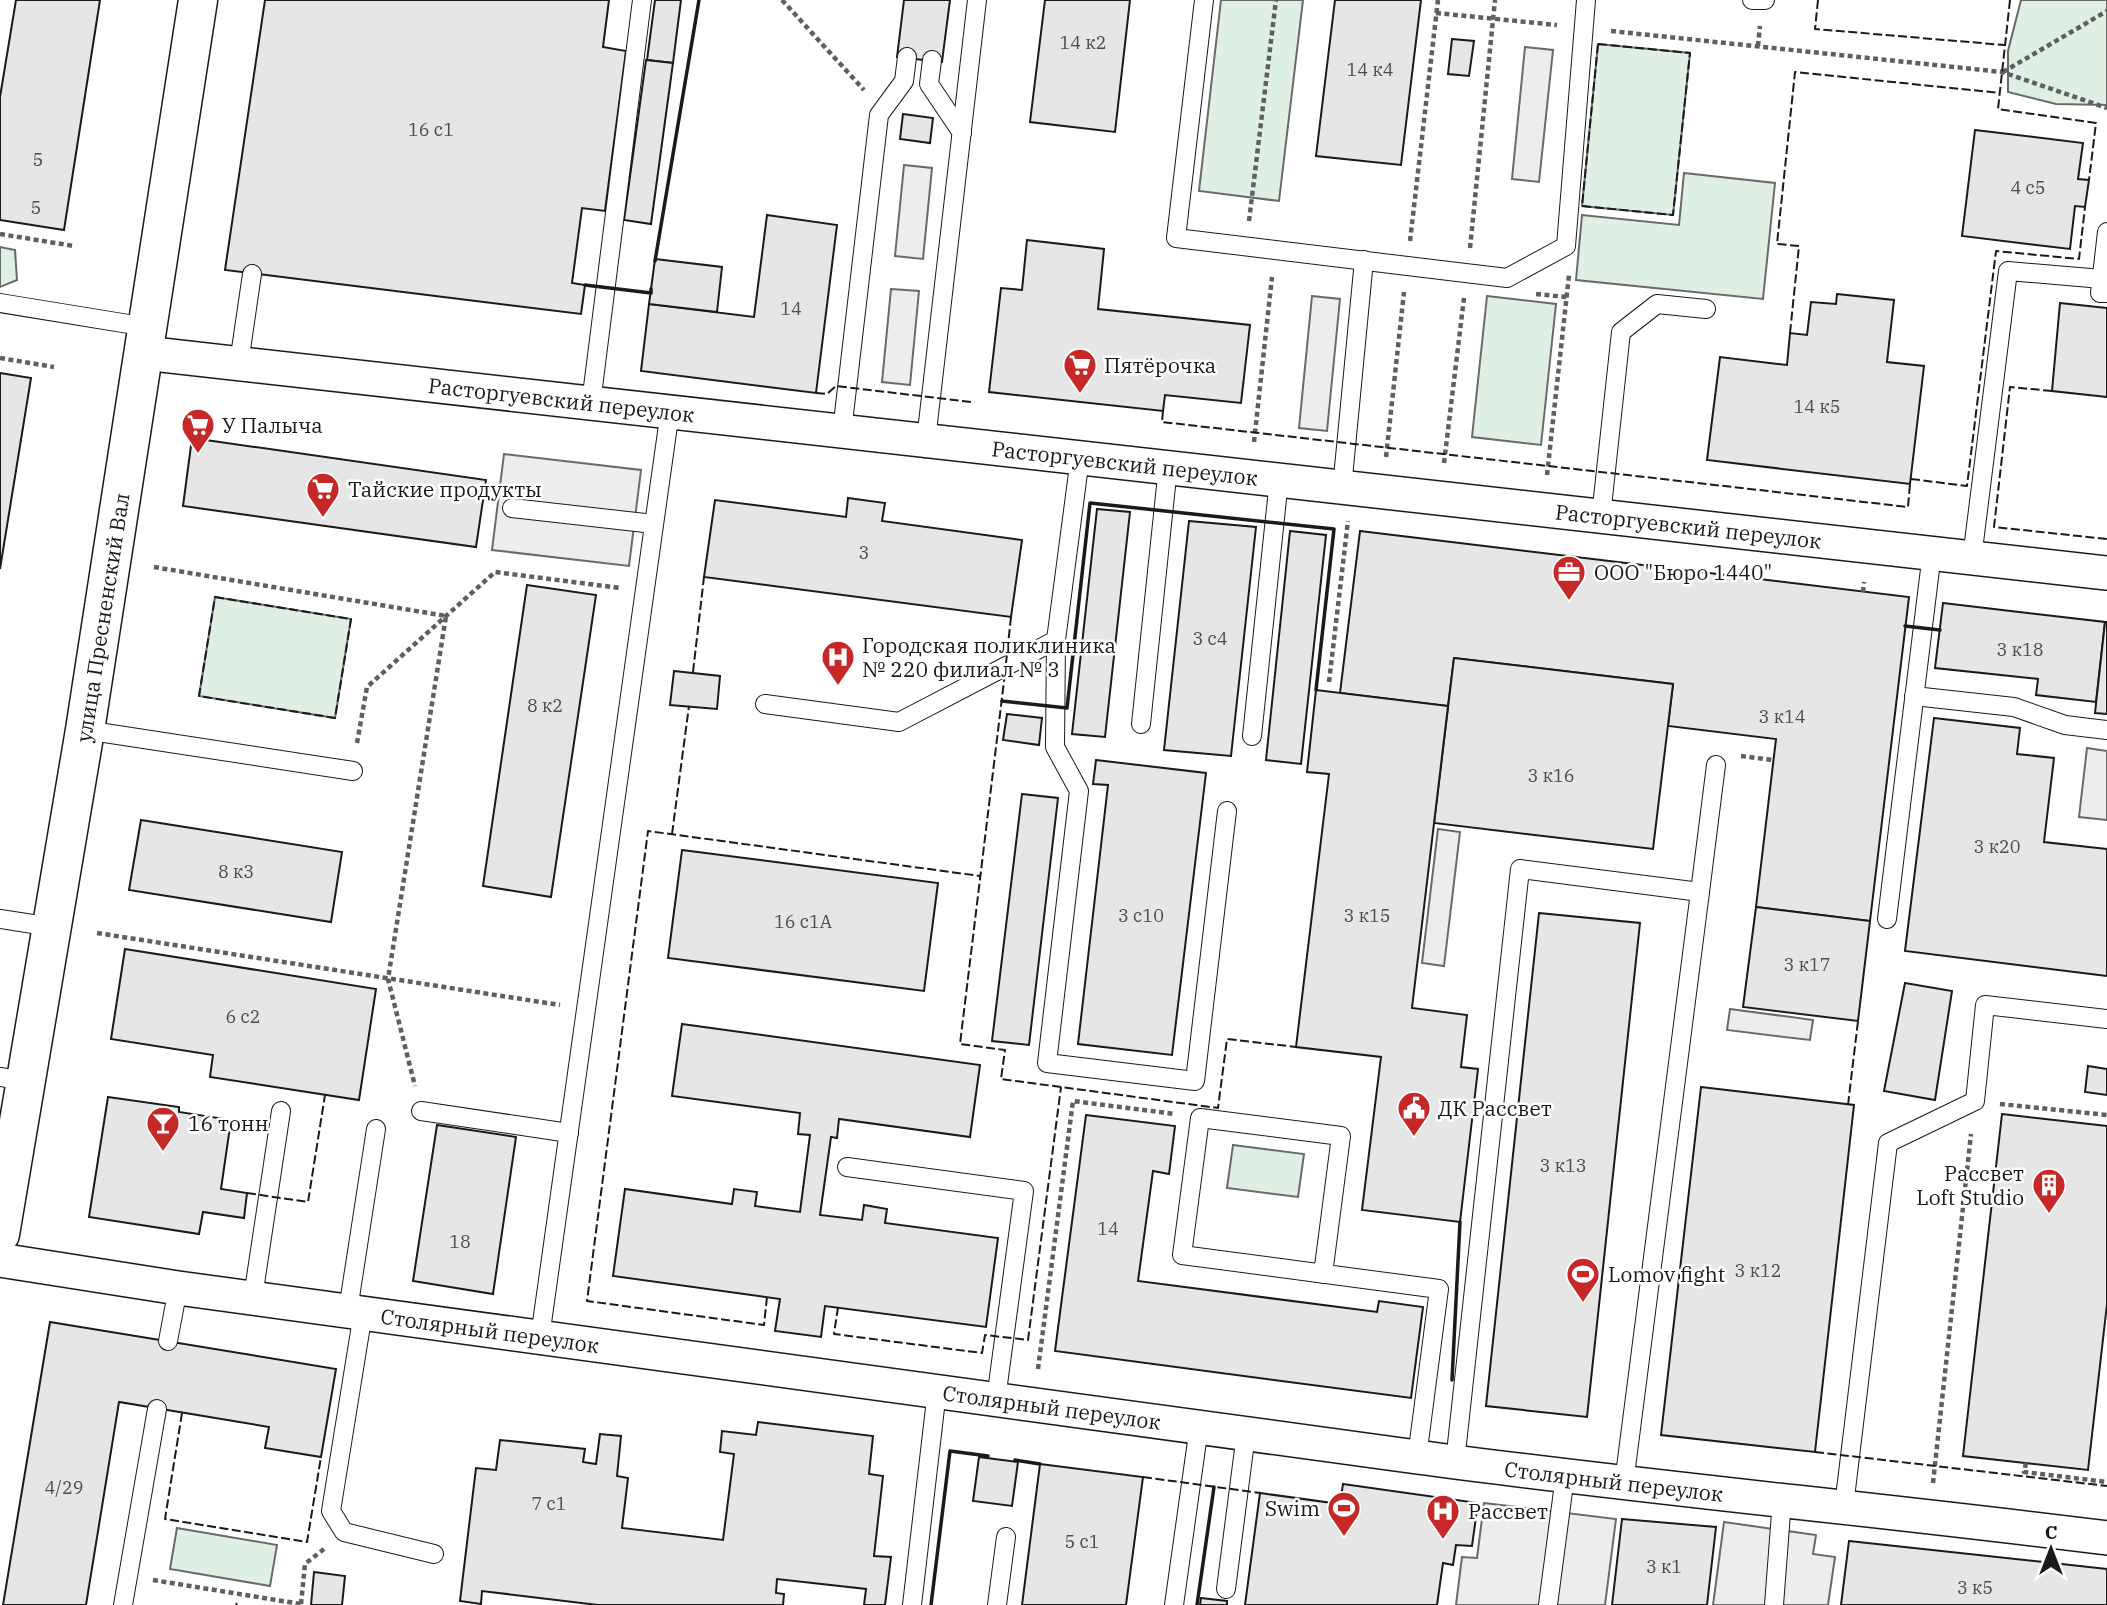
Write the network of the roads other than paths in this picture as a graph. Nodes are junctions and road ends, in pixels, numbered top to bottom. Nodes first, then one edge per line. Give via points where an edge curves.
1 (198, 0) edge
2 (642, 0) edge
3 (977, 0) edge
4 (1204, 0) edge
5 (1586, 0) edge
6 (1752, 0) edge
7 (1765, 0) edge
8 (907, 57) dead end
9 (932, 60) dead end
10 (904, 81) junction
11 (929, 85) junction
12 (962, 133) junction
13 (2107, 232) edge
14 (1364, 261) junction
15 (252, 274) dead end
16 (2104, 286) edge
17 (0, 303) edge
18 (1706, 309) dead end
19 (145, 340) junction
20 (239, 363) junction
21 (592, 402) junction
22 (670, 411) junction
23 (842, 431) junction
24 (926, 440) junction
25 (1080, 457) junction
26 (1168, 467) junction
27 (1279, 480) junction
28 (1345, 503) junction
29 (512, 508) dead end
30 (1601, 516) junction
31 (654, 524) junction
32 (1932, 553) junction
33 (1972, 558) junction
34 (2107, 573) edge
35 (1056, 640) junction
36 (1914, 696) junction
37 (765, 704) dead end
38 (1141, 724) dead end
39 (85, 730) junction
40 (2107, 730) edge
41 (1252, 736) dead end
42 (1716, 765) dead end
43 (353, 771) road end
44 (1227, 811) dead end
45 (1700, 892) junction
46 (0, 919) edge
47 (1887, 919) dead end
48 (52, 927) junction
49 (2107, 1019) edge
50 (13, 1079) edge
51 (281, 1111) dead end
52 (421, 1111) dead end
53 (376, 1129) dead end
54 (569, 1133) junction
55 (847, 1167) dead end
56 (0, 1234) edge
57 (0, 1260) edge
58 (1323, 1274) junction
59 (178, 1288) junction
60 (253, 1297) junction
61 (356, 1312) junction
62 (540, 1337) junction
63 (168, 1341) dead end
64 (937, 1391) junction
65 (996, 1399) junction
66 (157, 1409) dead end
67 (1199, 1427) junction
68 (1247, 1434) junction
69 (1417, 1457) junction
70 (1455, 1462) junction
71 (1565, 1476) junction
72 (1624, 1483) junction
73 (1782, 1500) junction
74 (1844, 1506) junction
75 (1006, 1537) dead end
76 (2107, 1538) edge
77 (434, 1554) dead end
78 (1226, 1589) dead end
79 (123, 1605) edge
80 (912, 1605) edge
81 (997, 1605) edge
82 (1174, 1605) edge
83 (1548, 1605) edge
84 (1774, 1605) edge

1 - 19 main road, улица Пресненский Вал
2 - 21 lane
3 - 12 lane
4 - 14 lane via 1177,238
5 - 14 lane via 1566,246 1507,278
6 - 7 lane
8 - 10 lane
9 - 11 lane
10 - 11 lane
10 - 23 lane via 879,115
11 - 12 lane
12 - 24 lane
13 - 16 lane
14 - 28 lane
15 - 20 lane
16 - 33 lane via 2008,271
17 - 19 lane
18 - 30 lane via 1657,304 1622,332
19 - 20 street, Расторгуевский переулок
19 - 39 main road, улица Пресненский Вал
20 - 21 street, Расторгуевский переулок
21 - 22 street, Расторгуевский переулок
22 - 23 street, Расторгуевский переулок
22 - 31 lane
23 - 24 street, Расторгуевский переулок
24 - 25 street, Расторгуевский переулок
25 - 26 street, Расторгуевский переулок
25 - 35 lane
26 - 27 street, Расторгуевский переулок
26 - 38 lane
27 - 28 street, Расторгуевский переулок
27 - 41 lane
28 - 30 street, Расторгуевский переулок
29 - 31 lane
30 - 32 street, Расторгуевский переулок
31 - 54 lane
32 - 33 street, Расторгуевский переулок
32 - 36 lane
33 - 34 street, Расторгуевский переулок
35 - 37 lane via 899,722
35 - 44 lane via 1055,747 1079,791 1047,1063 1195,1081
36 - 40 lane via 2014,707 2065,725
36 - 47 lane
39 - 43 lane
39 - 48 main road, улица Пресненский Вал
42 - 45 lane
45 - 70 lane via 1520,869
45 - 72 lane
46 - 48 lane
48 - 50 main road, улица Пресненский Вал
49 - 74 lane via 1985,1005 1975,1101 1888,1143
50 - 56 main road, улица Пресненский Вал
51 - 60 lane
52 - 54 lane
53 - 61 lane
54 - 62 lane
55 - 65 lane via 1024,1191
57 - 59 street, Столярный переулок
58 - 58 lane via 1182,1255 1200,1118 1341,1136
58 - 69 lane via 1439,1289
59 - 60 street, Столярный переулок
59 - 63 lane
60 - 61 street, Столярный переулок
61 - 62 street, Столярный переулок
61 - 77 lane via 331,1511 344,1532
62 - 64 street, Столярный переулок
64 - 65 street, Столярный переулок
64 - 80 lane
65 - 67 street, Столярный переулок
66 - 79 lane
67 - 68 street, Столярный переулок
67 - 82 lane
68 - 69 street, Столярный переулок
68 - 78 lane
69 - 70 street, Столярный переулок
70 - 71 street, Столярный переулок
71 - 72 street, Столярный переулок
71 - 83 lane
72 - 73 street, Столярный переулок
73 - 74 street, Столярный переулок
73 - 84 lane
74 - 76 street, Столярный переулок
75 - 81 lane

